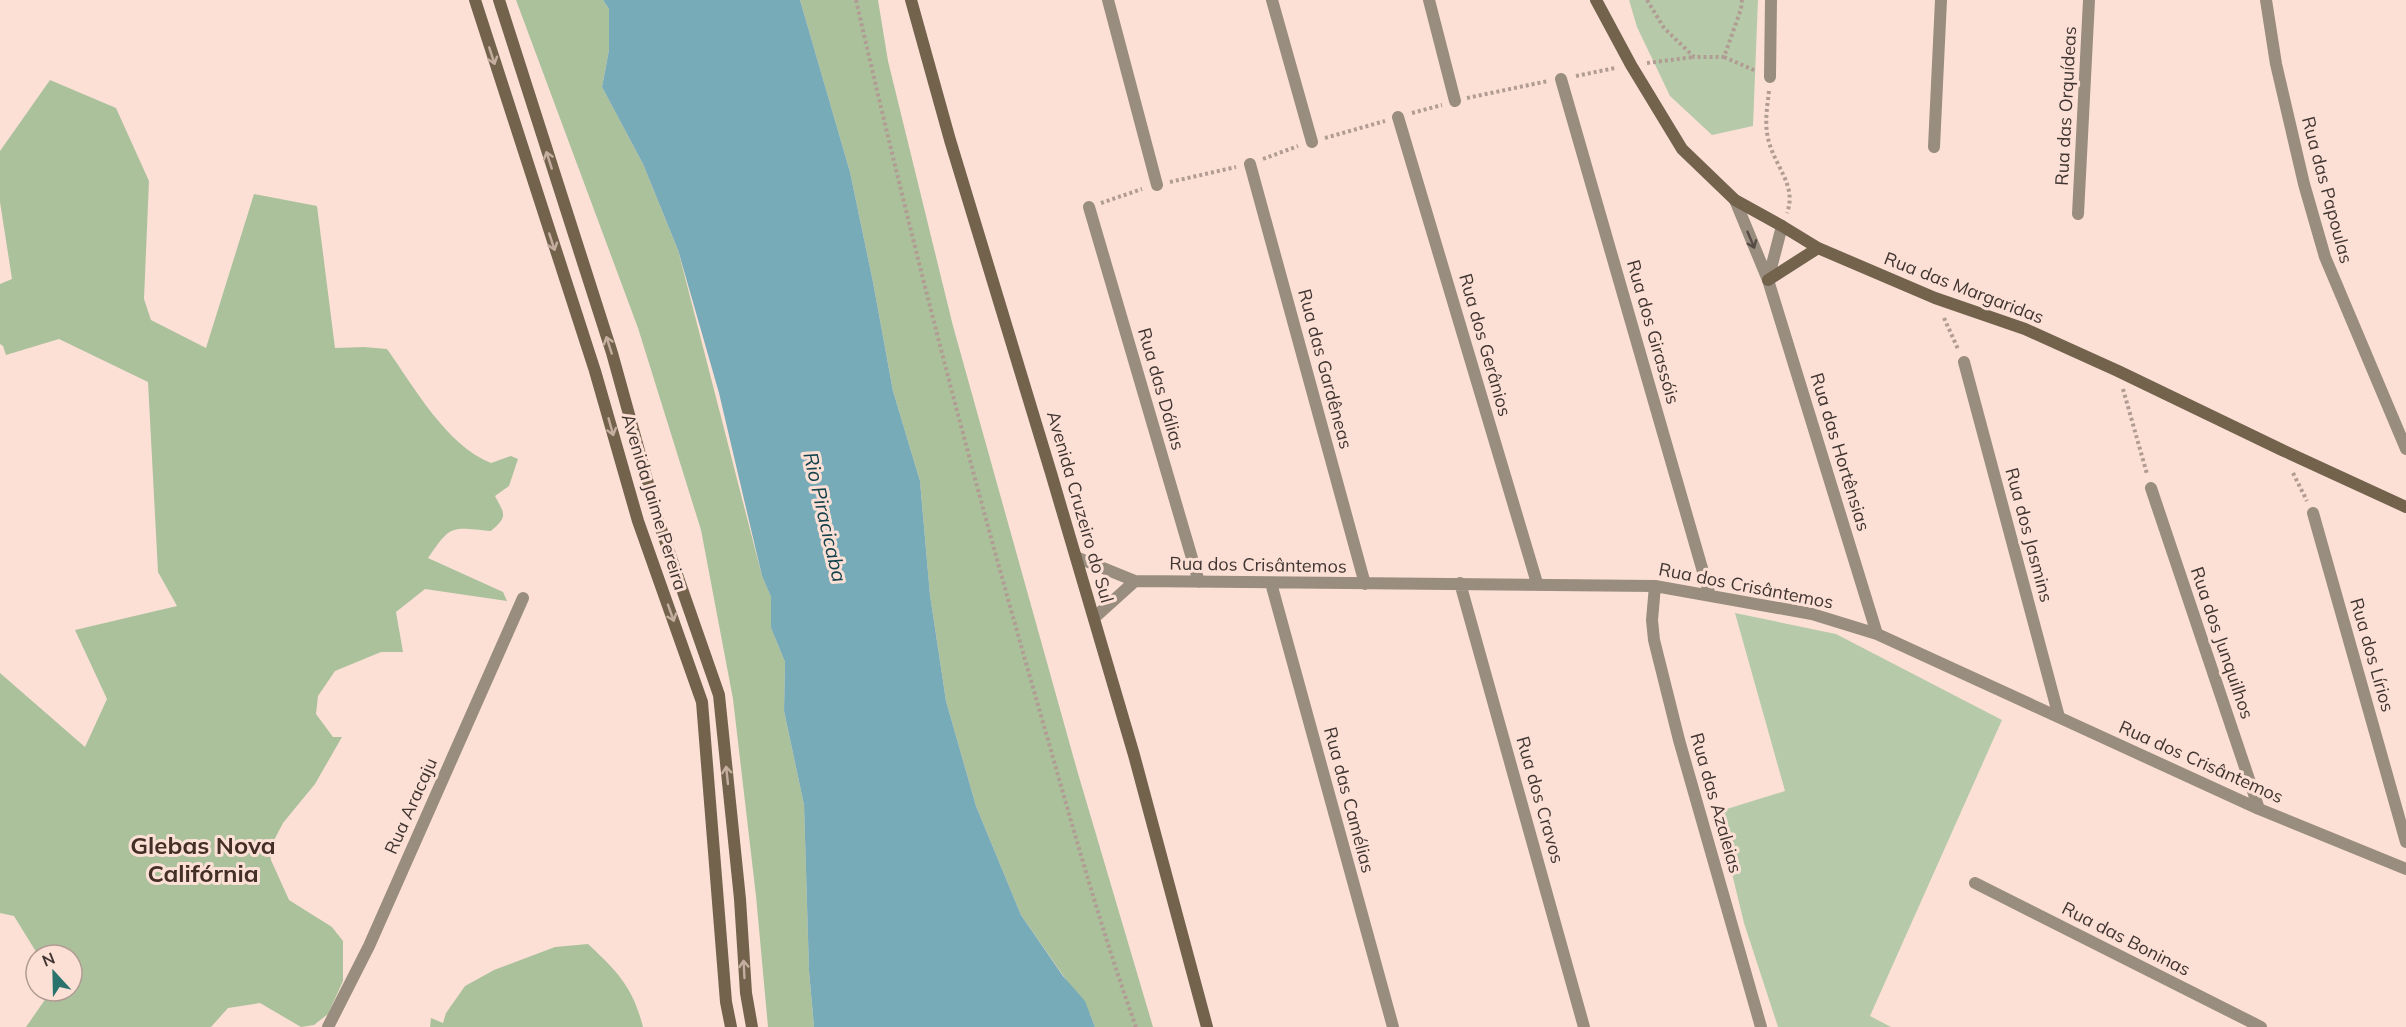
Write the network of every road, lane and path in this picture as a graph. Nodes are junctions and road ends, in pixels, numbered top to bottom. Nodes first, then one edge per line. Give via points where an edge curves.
1 (475, 0) edge
2 (499, 0) edge
3 (856, 0) edge
4 (911, 0) edge
5 (1108, 0) edge
6 (1272, 0) edge
7 (1429, 0) edge
8 (1596, 0) edge
9 (1647, 0) edge
10 (1742, 0) edge
11 (1771, 0) edge
12 (1941, 0) edge
13 (2089, 0) edge
14 (2266, 0) edge
15 (1724, 57) junction
16 (1770, 77) junction
17 (1561, 79) dead end
18 (1455, 101) dead end
19 (1398, 117) dead end
20 (1312, 142) dead end
21 (1934, 147) dead end
22 (1250, 164) dead end
23 (1157, 185) dead end
24 (1735, 200) junction
25 (1089, 207) dead end
26 (2078, 214) dead end
27 (1782, 226) junction
28 (1818, 248) junction
29 (1768, 280) junction
30 (1935, 298) junction
31 (1964, 362) joint
32 (2118, 371) junction
33 (2406, 448) edge
34 (2282, 450) junction
35 (2151, 488) joint
36 (2406, 507) edge
37 (2313, 513) joint
38 (1076, 557) junction
39 (1135, 582) junction
40 (1200, 582) junction
41 (1271, 583) junction
42 (1536, 583) junction
43 (1365, 584) junction
44 (1460, 584) junction
45 (1655, 586) junction
46 (1710, 596) junction
47 (523, 598) dead end
48 (1094, 618) junction
49 (1877, 634) junction
50 (2060, 717) junction
51 (2259, 809) junction
52 (2406, 842) edge
53 (2406, 869) edge
54 (1975, 883) dead end
55 (327, 1027) edge
56 (731, 1027) edge
57 (752, 1027) edge
58 (1136, 1027) edge
59 (1208, 1027) edge
60 (1393, 1027) edge
61 (1584, 1027) edge
62 (1761, 1027) edge
63 (2261, 1027) edge

1 -> 56 street, Avenida Jaime Pereira via 595,371 638,521 702,702
57 -> 2 street, Avenida Jaime Pereira via 719,694 659,523 612,353
3 - 58 path via 994,554 1108,950
4 - 38 street, Avenida Cruzeiro do Sul
5 - 23 street
6 - 20 street
7 - 18 street
8 - 24 street, Rua das Margaridas via 1682,149
9 - 15 path via 1665,27 1694,57
10 - 15 path
11 - 16 street
12 - 21 street
13 - 26 street, Rua das Orquídeas
14 - 33 street, Rua das Papoulas via 2276,64 2325,257
15 - 16 path
16 - 27 path via 1768,141 1791,200
17 - 46 street, Rua dos Girassóis
19 - 42 street, Rua dos Gerânios
22 - 43 street, Rua das Gardêneas
24 - 27 street, Rua das Margaridas
24 -> 29 street, Rua das Hortênsias
25 - 40 street, Rua das Dálias
27 - 28 street, Rua das Margaridas
27 - 29 street
28 - 29 street
28 - 30 street, Rua das Margaridas
29 - 49 street, Rua das Hortênsias
30 - 31 path
30 - 32 street, Rua das Margaridas via 2025,329
31 - 50 street, Rua dos Jasmins
32 - 34 street, Rua das Margaridas
32 - 35 path
34 - 36 street, Rua das Margaridas
34 - 37 path
35 - 51 street, Rua dos Junquilhos
37 - 52 street, Rua dos Lírios
38 - 39 street, Rua dos Crisântemos
38 - 48 street, Avenida Cruzeiro do Sul
39 - 40 street, Rua dos Crisântemos
39 - 48 street
40 - 41 street, Rua dos Crisântemos
41 - 43 street, Rua dos Crisântemos
41 - 60 street, Rua das Camélias
42 - 44 street, Rua dos Crisântemos
42 - 45 street, Rua dos Crisântemos
43 - 44 street, Rua dos Crisântemos
44 - 61 street, Rua dos Cravos
45 - 46 street, Rua dos Crisântemos
45 - 62 street, Rua das Azaleias via 1654,640
46 - 49 street, Rua dos Crisântemos via 1812,614
47 - 55 street, Rua Aracaju via 369,946
48 - 59 street, Avenida Cruzeiro do Sul
49 - 50 street, Rua dos Crisântemos
50 - 51 street, Rua dos Crisântemos
51 - 53 street, Rua dos Crisântemos
54 - 63 street, Rua das Boninas

